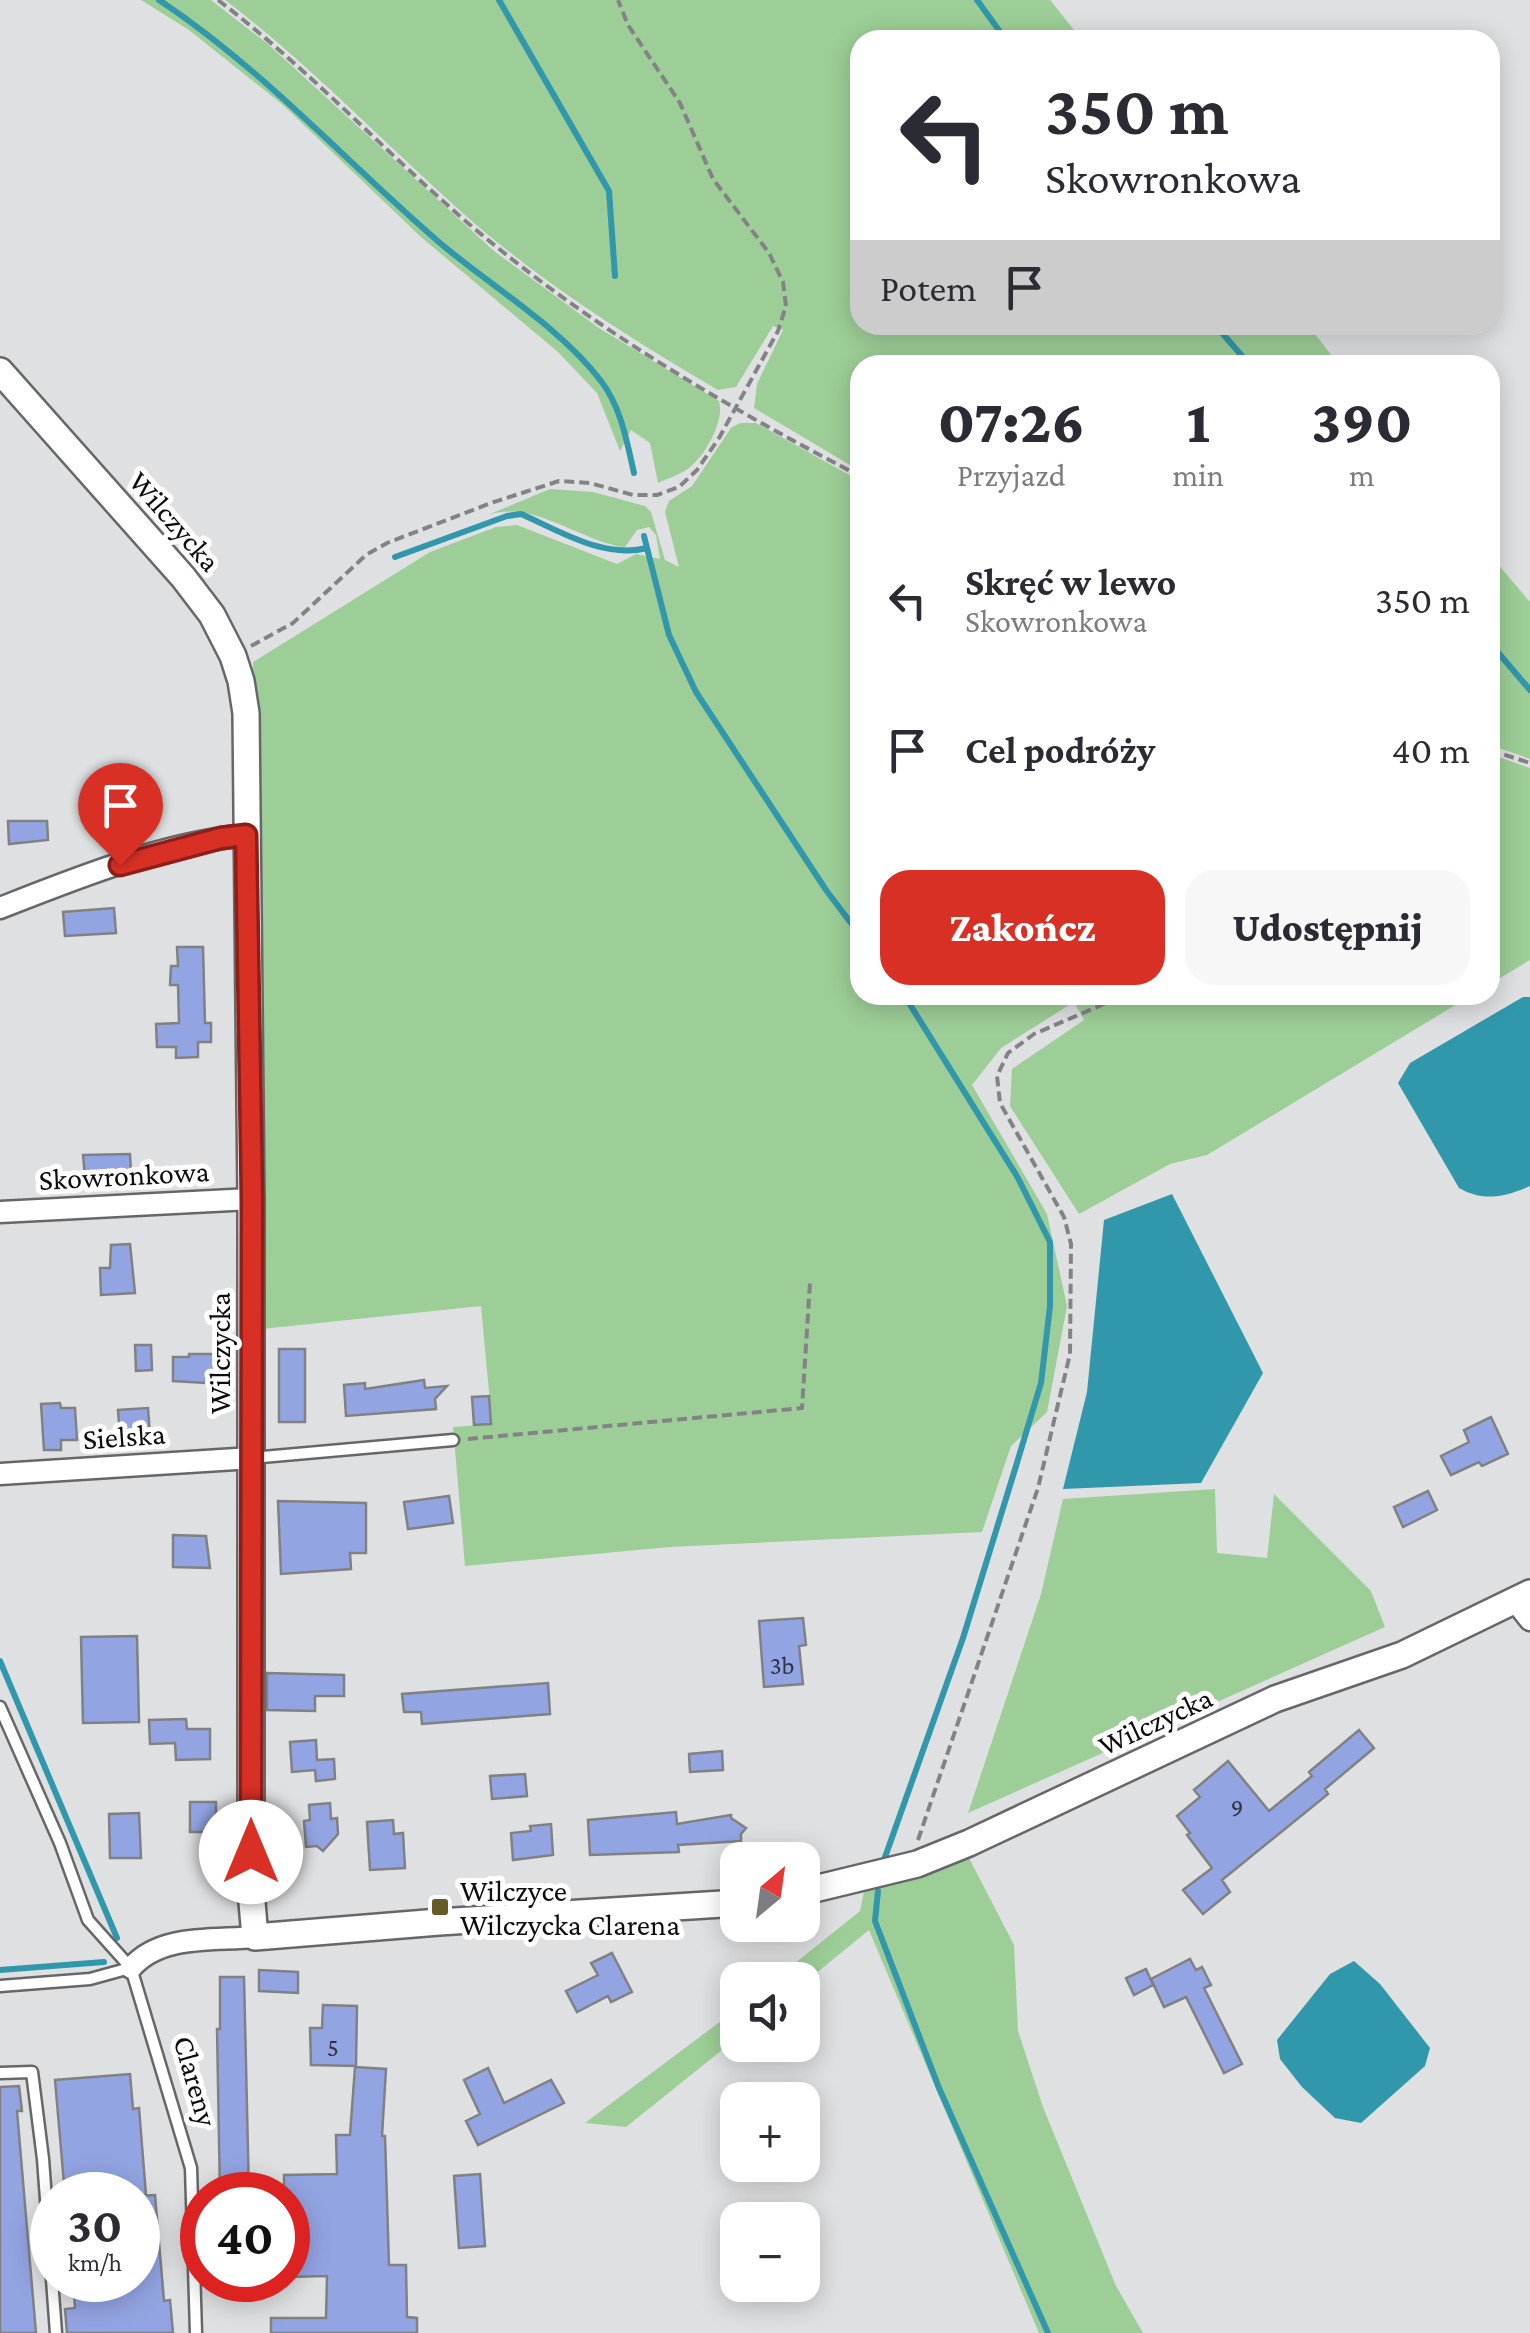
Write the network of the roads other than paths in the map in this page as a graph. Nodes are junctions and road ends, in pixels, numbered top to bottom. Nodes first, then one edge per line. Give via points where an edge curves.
1 (0, 371) edge
2 (246, 835) junction
3 (0, 908) edge
4 (252, 1198) junction
5 (0, 1212) edge
6 (453, 1440) road end
7 (252, 1458) junction
8 (0, 1474) edge
9 (1525, 1605) edge
10 (0, 1707) edge
11 (820, 1888) edge
12 (720, 1904) edge
13 (254, 1937) junction
14 (131, 1968) junction
15 (0, 1986) edge
16 (0, 2073) edge
17 (56, 2333) edge
18 (196, 2333) edge

1 - 2 street, Wilczycka via 182,577 234,656 246,713
2 - 3 street via 146,856
2 - 4 street, Wilczycka
4 - 5 street, Skowronkowa
4 - 7 street, Wilczycka
6 - 7 lane
7 - 8 street, Sielska
7 - 13 street, Wilczycka
9 - 11 street, Wilczycka via 1276,1699 917,1864
10 - 14 lane via 88,1920
12 - 13 street
13 - 14 street via 163,1944
14 - 15 lane via 90,1979
14 - 18 lane, Clareny via 190,2168
16 - 17 lane via 32,2072

